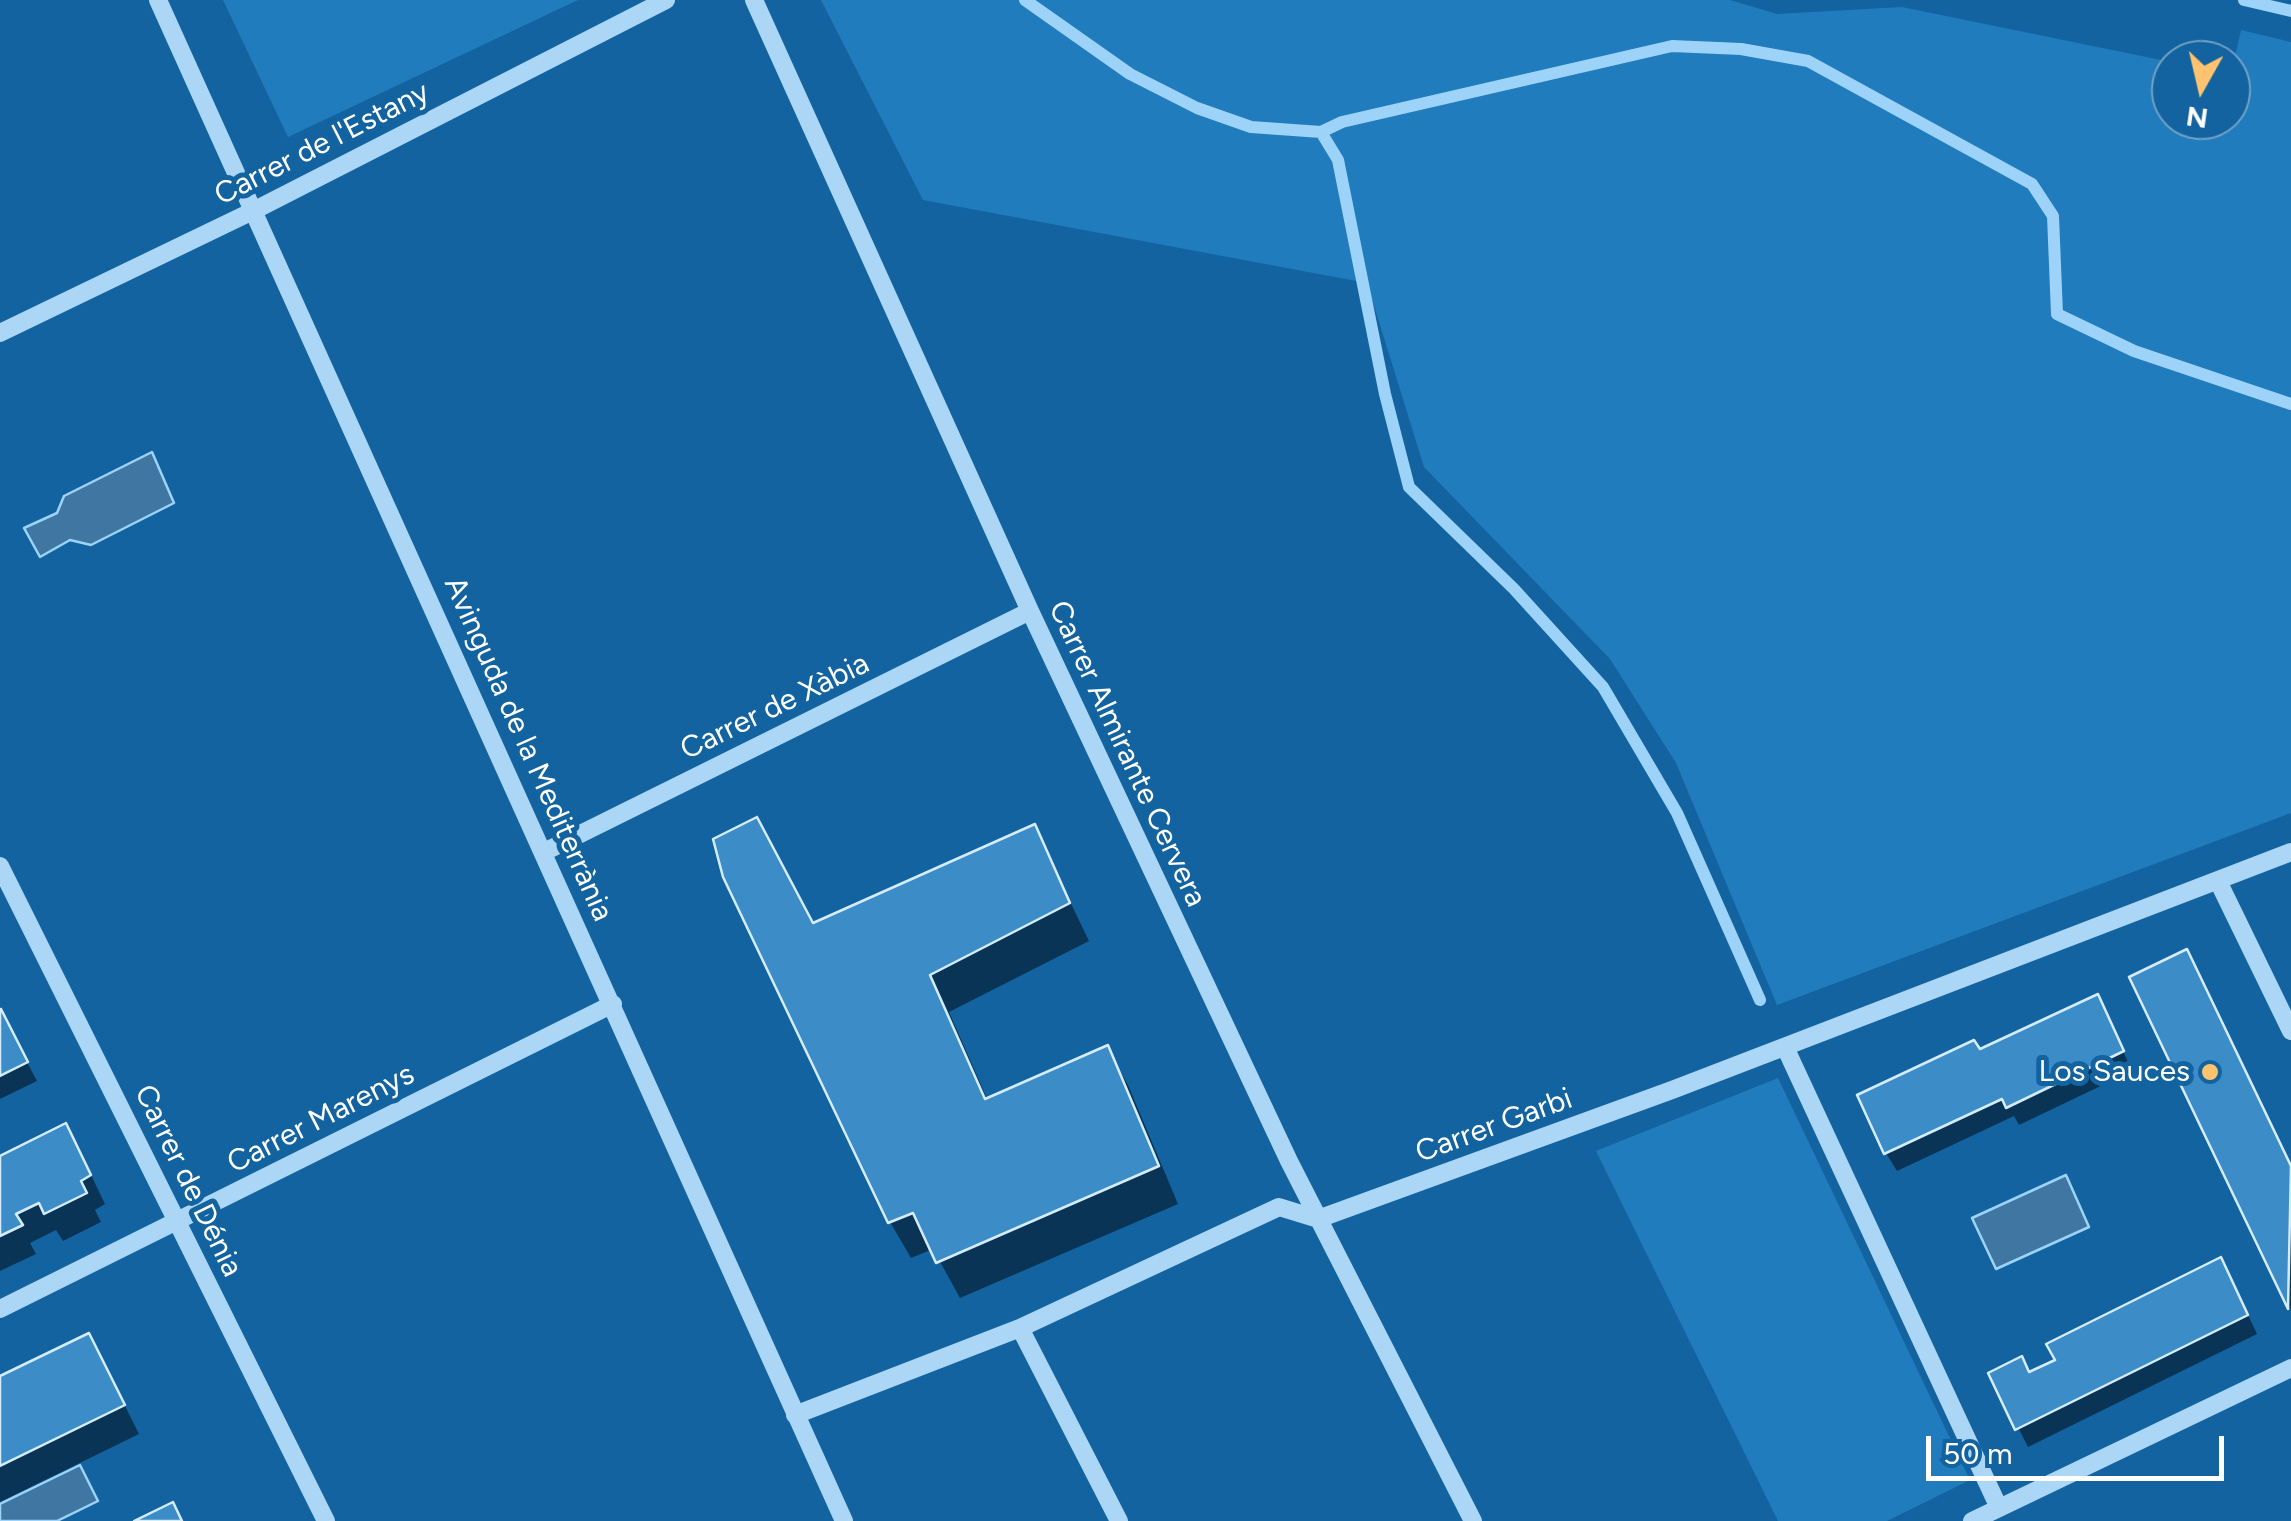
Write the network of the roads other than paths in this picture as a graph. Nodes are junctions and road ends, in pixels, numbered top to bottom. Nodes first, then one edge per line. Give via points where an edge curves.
1 (158, 0) edge
2 (666, 0) edge
3 (754, 0) edge
4 (255, 210) junction
5 (0, 333) edge
6 (1030, 611) junction
7 (544, 852) junction
8 (2291, 852) edge
9 (0, 866) edge
10 (2218, 881) junction
11 (614, 1004) junction
12 (2291, 1030) edge
13 (1784, 1047) junction
14 (1318, 1220) junction
15 (177, 1221) junction
16 (0, 1309) edge
17 (1020, 1328) junction
18 (2291, 1368) edge
19 (796, 1415) junction
20 (1999, 1508) junction
21 (326, 1521) edge
22 (844, 1521) edge
23 (1119, 1521) edge
24 (1472, 1521) edge
25 (1972, 1521) edge

1 - 4 street, Avinguda de la Mediterrània
2 - 4 street, Carrer de l'Estany
3 - 6 street, Carrer Almirante Cervera
4 - 5 street, Carrer de l'Estany
4 - 7 street, Avinguda de la Mediterrània
6 - 7 street, Carrer de Xàbia
6 - 14 street, Carrer Almirante Cervera
7 - 11 street, Avinguda de la Mediterrània
8 - 10 street, Carrer Garbi
9 - 15 street, Carrer de Dénia
10 - 12 street
10 - 13 street, Carrer Garbi
11 - 15 street, Carrer Marenys
11 - 19 street, Avinguda de la Mediterrània
13 - 14 street, Carrer Garbi
13 - 20 street
14 - 17 street via 1279,1207
14 - 24 street, Carrer Almirante Cervera
15 - 16 street, Carrer Marenys
15 - 21 street, Carrer de Dénia
17 - 19 street
17 - 23 street
18 - 20 street
19 - 22 street, Avinguda de la Mediterrània
20 - 25 street

